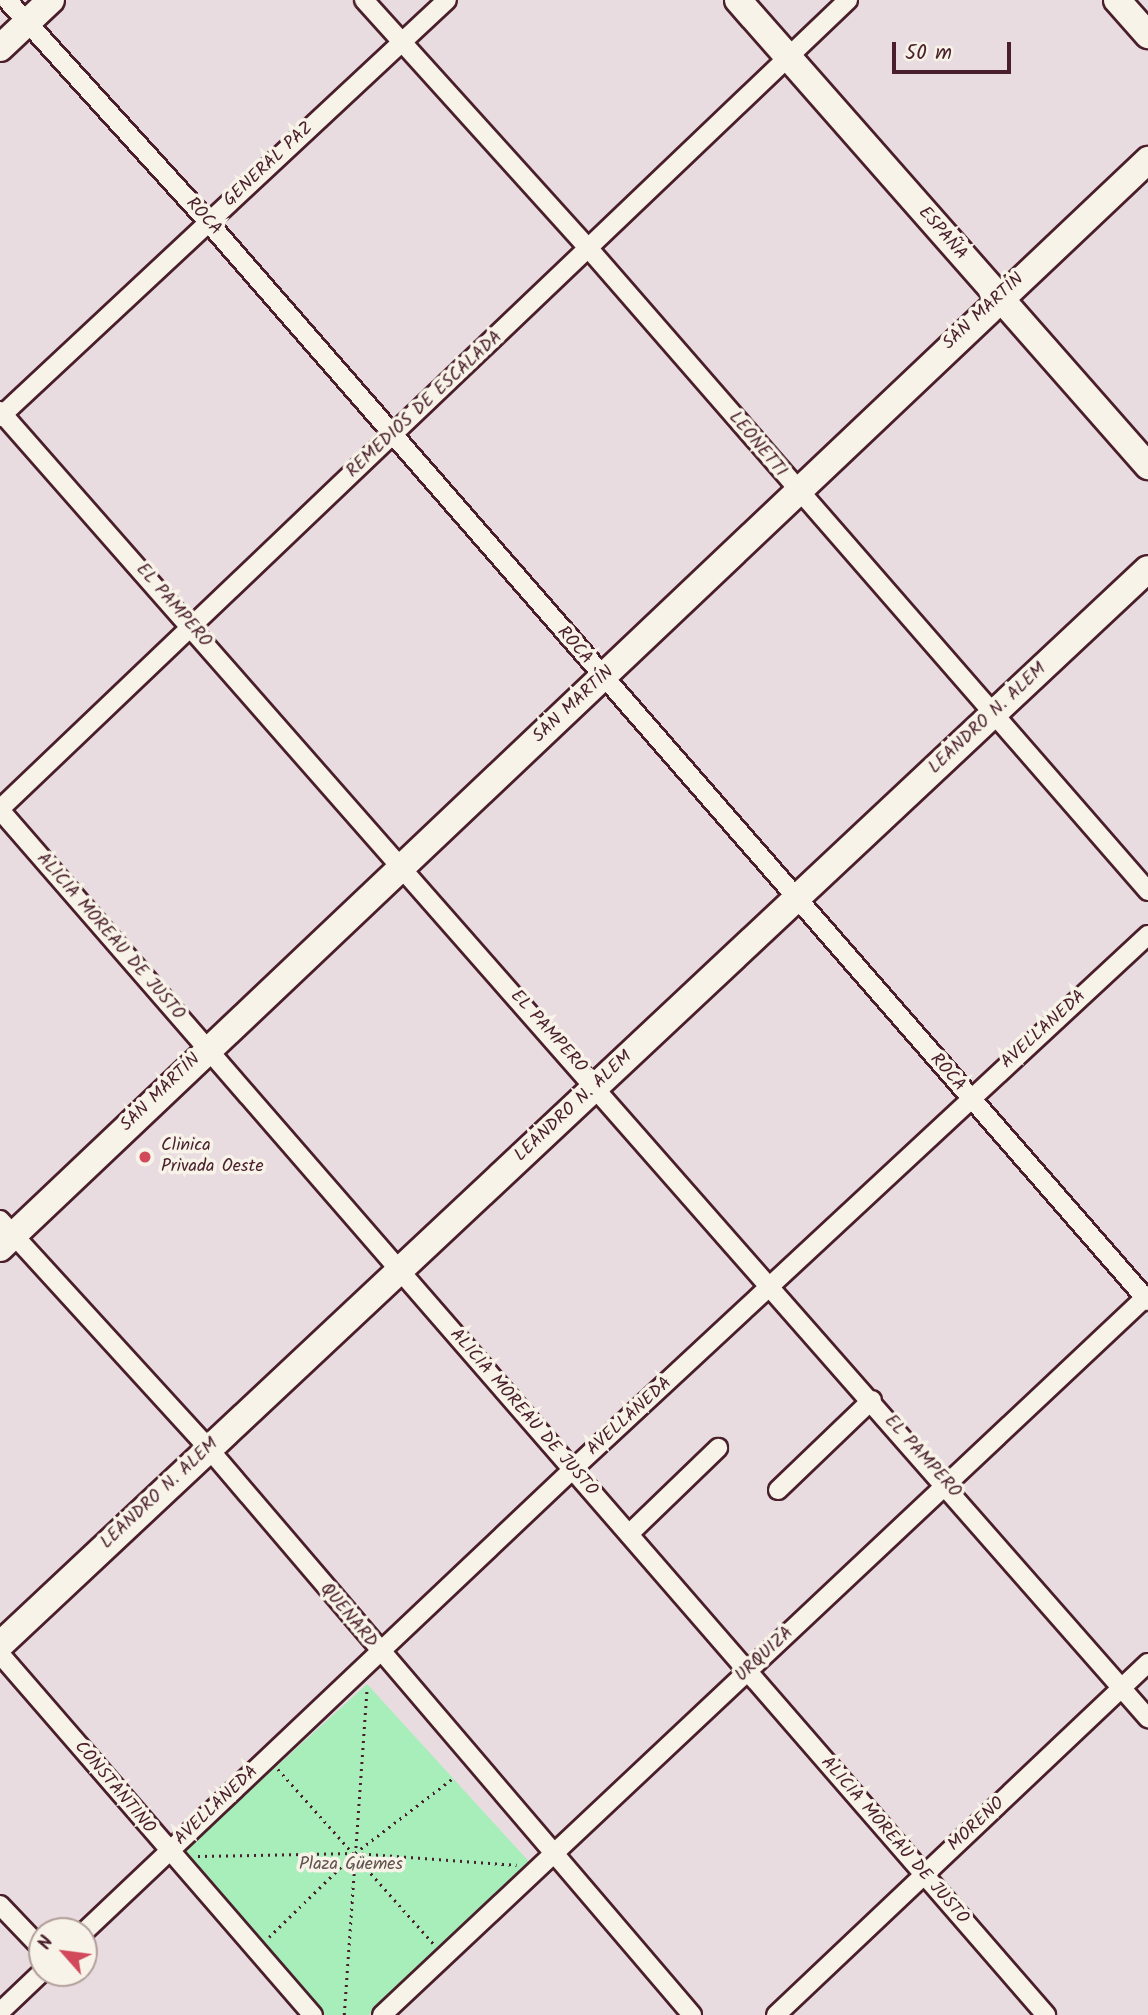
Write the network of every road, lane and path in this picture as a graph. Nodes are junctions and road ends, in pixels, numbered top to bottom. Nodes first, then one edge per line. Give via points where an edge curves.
1 (7, 0) edge
2 (51, 0) edge
3 (364, 0) edge
4 (447, 0) edge
5 (738, 0) edge
6 (848, 0) edge
7 (1117, 0) edge
8 (27, 23) junction
9 (1148, 35) edge
10 (402, 43) junction
11 (0, 48) edge
12 (789, 58) junction
13 (1148, 160) edge
14 (208, 222) junction
15 (590, 250) junction
16 (998, 299) junction
17 (1, 414) edge
18 (393, 435) junction
19 (1148, 467) edge
20 (795, 490) junction
21 (1148, 569) edge
22 (190, 625) junction
23 (602, 679) junction
24 (994, 713) junction
25 (0, 810) edge
26 (400, 867) junction
27 (1148, 891) edge
28 (797, 898) junction
29 (1148, 935) edge
30 (208, 1048) junction
31 (596, 1086) junction
32 (969, 1098) junction
33 (5, 1234) edge
34 (400, 1270) junction
35 (772, 1289) junction
36 (1147, 1298) edge
37 (872, 1400) junction
38 (718, 1448) dead end
39 (209, 1449) junction
40 (572, 1470) junction
41 (946, 1484) junction
42 (778, 1490) dead end
43 (629, 1534) junction
44 (0, 1645) edge
45 (379, 1653) junction
46 (0, 1654) edge
47 (1148, 1663) edge
48 (748, 1671) junction
49 (367, 1684) dead end
50 (1122, 1688) junction
51 (1148, 1718) edge
52 (276, 1766) dead end
53 (453, 1778) dead end
54 (168, 1852) junction
55 (355, 1853) junction
56 (552, 1855) junction
57 (191, 1856) dead end
58 (519, 1865) dead end
59 (923, 1876) junction
60 (0, 1905) edge
61 (98, 1919) edge
62 (28, 1934) edge
63 (259, 1947) dead end
64 (440, 1951) dead end
65 (28, 1985) edge
66 (0, 2012) edge
67 (313, 2015) edge
68 (344, 2015) edge
69 (382, 2015) edge
70 (692, 2015) edge
71 (776, 2015) edge
72 (1046, 2015) edge

1 - 8 street, ROCA
2 - 8 main road
3 - 10 street, LEONETTI
4 - 10 street, GENERAL PAZ
5 - 12 main road, ESPAÑA
6 - 12 street, REMEDIOS DE ESCALADA
7 - 9 main road
8 - 11 main road
8 - 14 street, ROCA
10 - 14 street, GENERAL PAZ
10 - 15 street, LEONETTI
12 - 15 street, REMEDIOS DE ESCALADA
12 - 16 main road, ESPAÑA
13 - 16 main road, SAN MARTÍN
14 - 17 street, GENERAL PAZ
14 - 18 street, ROCA
15 - 18 street, REMEDIOS DE ESCALADA
15 - 20 street, LEONETTI
16 - 19 main road, ESPAÑA
16 - 20 main road, SAN MARTÍN
17 - 22 street, EL PAMPERO
18 - 22 street, REMEDIOS DE ESCALADA
18 - 23 street, ROCA
20 - 23 main road, SAN MARTÍN
20 - 24 street, LEONETTI
21 - 24 main road, LEANDRO N. ALEM
22 - 25 street, REMEDIOS DE ESCALADA
22 - 26 street, EL PAMPERO
23 - 26 main road, SAN MARTÍN
23 - 28 street, ROCA
24 - 27 street, LEONETTI
24 - 28 main road, LEANDRO N. ALEM
25 - 30 street, ALICIA MOREAU DE JUSTO
26 - 30 main road, SAN MARTÍN
26 - 31 street, EL PAMPERO
28 - 31 main road, LEANDRO N. ALEM
28 - 32 street, ROCA
29 - 32 street, AVELLANEDA
30 - 33 main road, SAN MARTÍN
30 - 34 street, ALICIA MOREAU DE JUSTO
31 - 34 main road, LEANDRO N. ALEM
31 - 35 street, EL PAMPERO
32 - 35 street, AVELLANEDA
32 - 36 street, ROCA
33 - 39 street, QUENARD
34 - 39 main road, LEANDRO N. ALEM
34 - 40 street, ALICIA MOREAU DE JUSTO
35 - 37 street, EL PAMPERO
35 - 40 street, AVELLANEDA
36 - 41 street, URQUIZA
37 - 41 street, EL PAMPERO
37 - 42 street
38 - 43 street
39 - 44 main road, LEANDRO N. ALEM
39 - 45 street, QUENARD
40 - 43 street, ALICIA MOREAU DE JUSTO
40 - 45 street, AVELLANEDA
41 - 48 street, URQUIZA
41 - 50 street, EL PAMPERO
43 - 48 street, ALICIA MOREAU DE JUSTO
45 - 54 street, AVELLANEDA
45 - 56 street, QUENARD
46 - 54 street, CONSTANTINO
47 - 50 street, MORENO
48 - 56 street, URQUIZA
48 - 59 street, ALICIA MOREAU DE JUSTO
49 - 55 path
50 - 51 street, EL PAMPERO
50 - 59 street, MORENO
52 - 55 path
53 - 55 path
54 - 61 street, AVELLANEDA
54 - 67 street, CONSTANTINO
55 - 57 path
55 - 58 path
55 - 63 path
55 - 64 path
55 - 68 path
56 - 69 street, URQUIZA
56 - 70 street, QUENARD
59 - 71 street, MORENO
59 - 72 street, ALICIA MOREAU DE JUSTO
60 - 62 street
65 - 66 street

